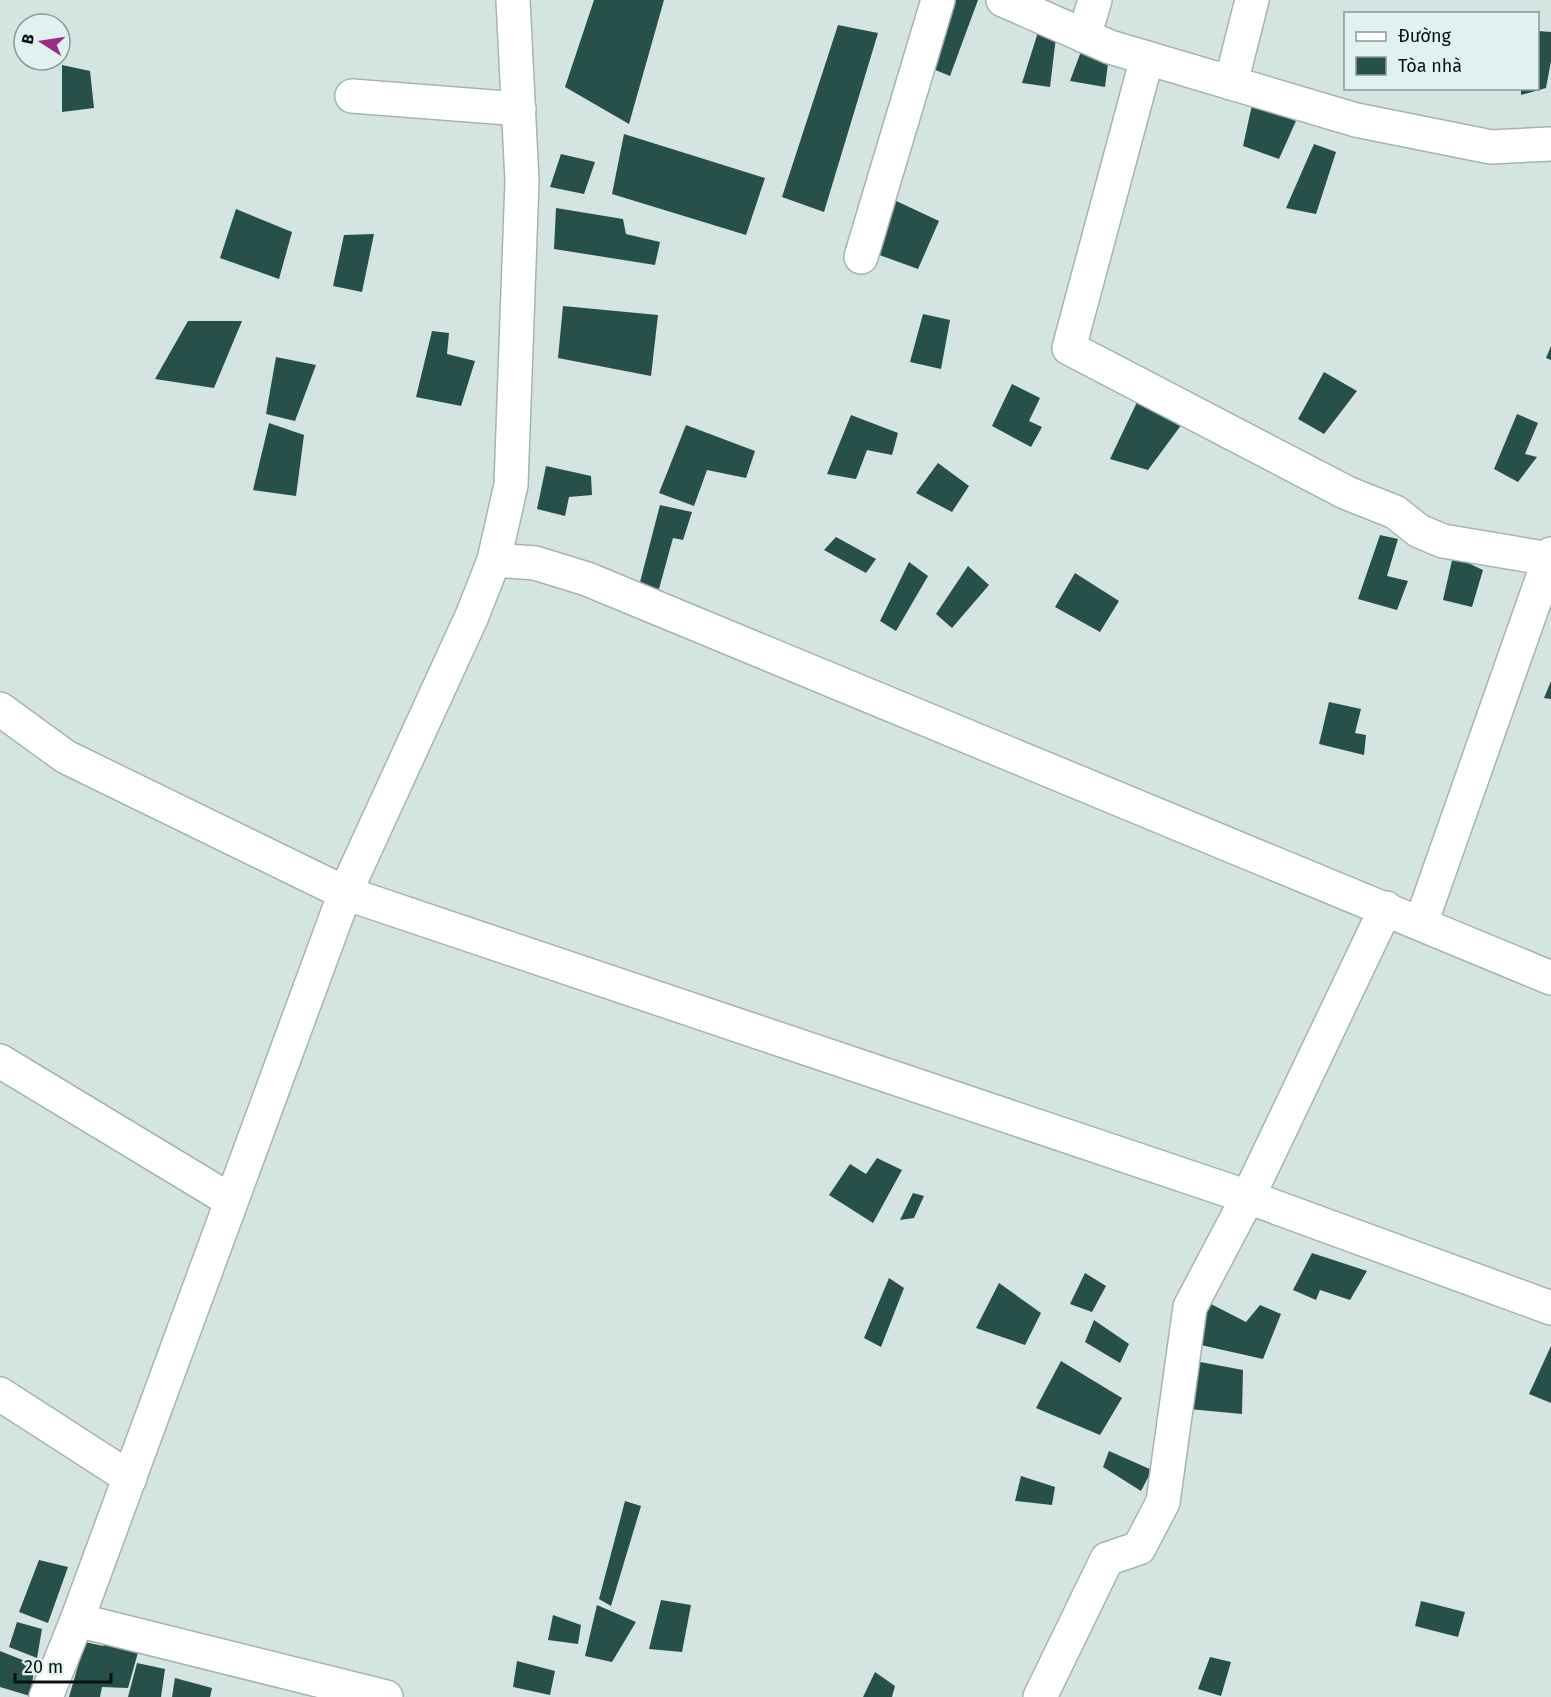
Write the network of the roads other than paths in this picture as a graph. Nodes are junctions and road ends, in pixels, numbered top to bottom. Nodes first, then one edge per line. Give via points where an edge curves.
1 (513, 0) edge
2 (938, 0) edge
3 (1003, 0) edge
4 (1095, 0) edge
5 (1252, 0) edge
6 (1084, 36) junction
7 (1147, 58) junction
8 (1231, 83) junction
9 (352, 96) dead end
10 (519, 109) junction
11 (1551, 144) edge
12 (861, 257) dead end
13 (1550, 556) edge
14 (494, 560) junction
15 (0, 709) edge
16 (345, 893) junction
17 (1386, 908) junction
18 (1421, 923) junction
19 (1551, 978) edge
20 (0, 1061) edge
21 (220, 1194) dead end
22 (1248, 1197) junction
23 (1551, 1308) edge
24 (0, 1394) edge
25 (130, 1478) junction
26 (77, 1620) junction
27 (46, 1697) edge
28 (386, 1697) edge
29 (1040, 1697) edge

1 - 10 street
2 - 12 street
3 - 6 street
4 - 6 street
5 - 8 street
6 - 7 street
7 - 8 street
7 - 13 street via 1069,348 1347,493 1395,512 1419,531 1443,541
8 - 11 street via 1356,120 1491,147
9 - 10 street
10 - 14 street via 522,181 511,485
13 - 18 street
14 - 16 street
14 - 17 street via 535,562 587,579
15 - 16 street via 66,757
16 - 22 street
16 - 25 street
17 - 18 street
17 - 22 street
18 - 19 street
20 - 21 street
22 - 23 street
22 - 29 street via 1190,1307 1163,1502 1139,1548 1107,1558
24 - 25 street
25 - 26 street
26 - 27 street
26 - 28 street

